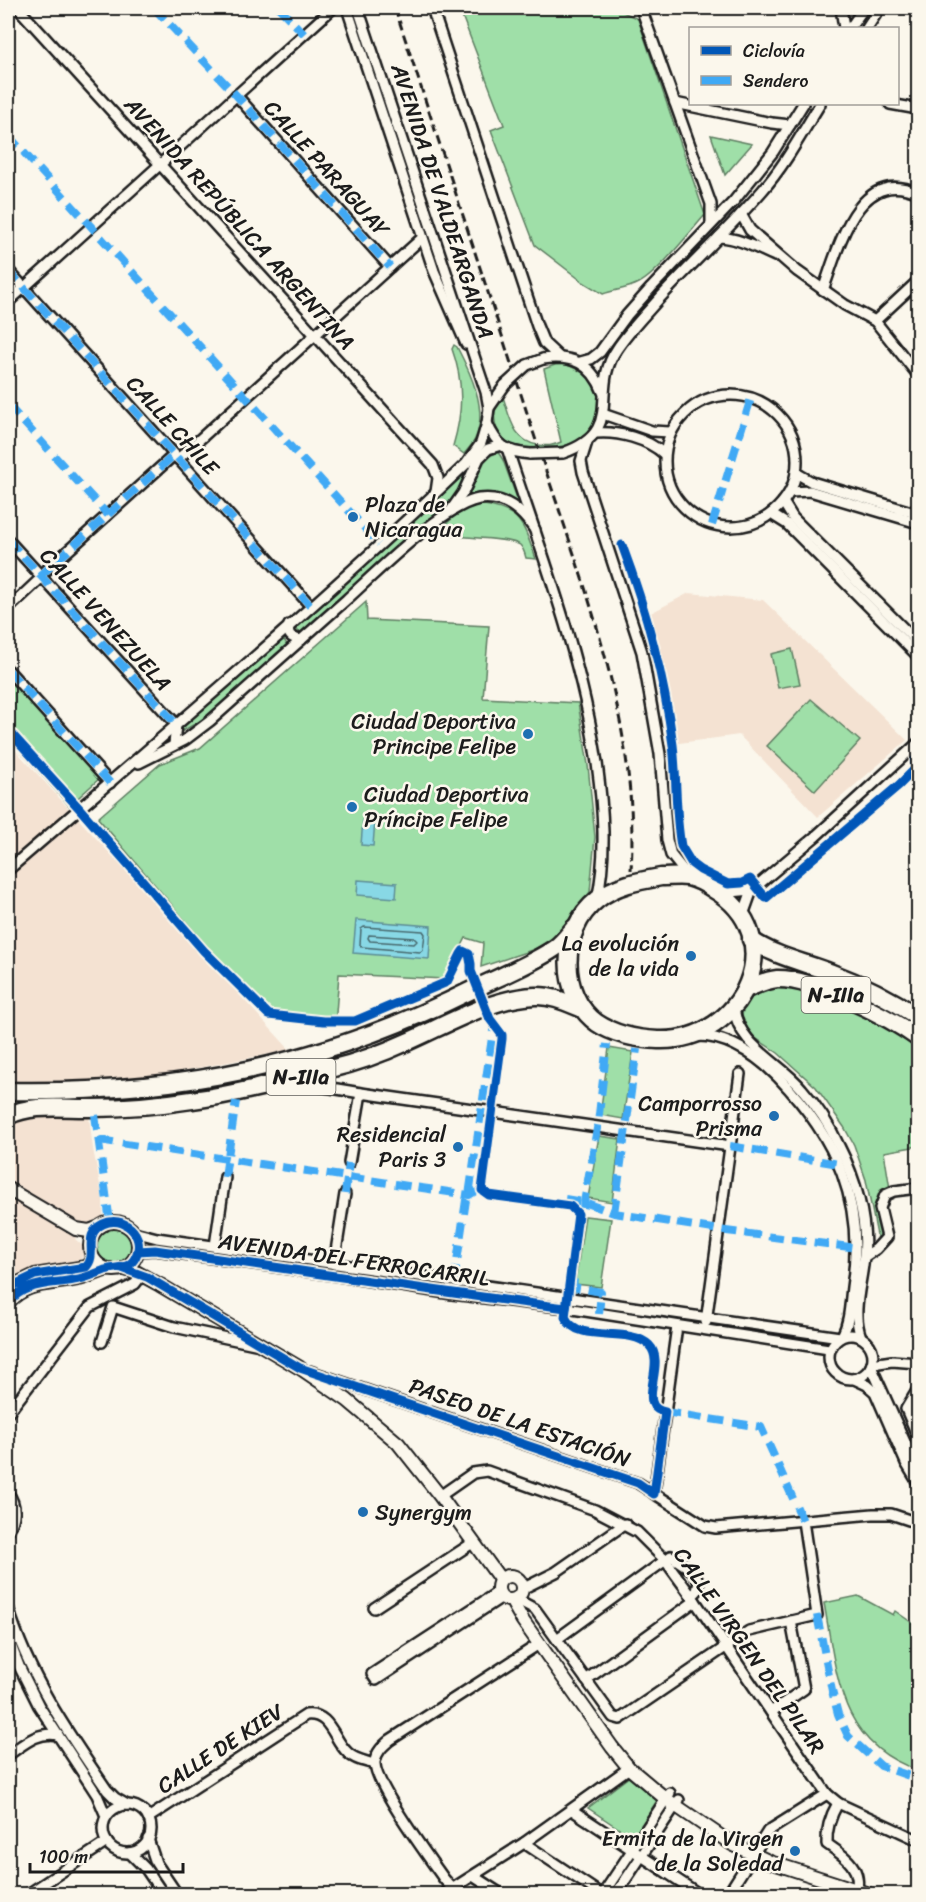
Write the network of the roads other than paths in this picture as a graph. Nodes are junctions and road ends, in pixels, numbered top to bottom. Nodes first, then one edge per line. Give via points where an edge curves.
1 (18, 8) edge
2 (333, 8) edge
3 (347, 8) edge
4 (358, 8) edge
5 (432, 8) edge
6 (633, 8) edge
7 (841, 8) edge
8 (864, 8) edge
9 (880, 8) edge
10 (642, 10) edge
11 (844, 27) edge
12 (851, 27) edge
13 (868, 27) edge
14 (236, 95) junction
15 (675, 103) junction
16 (802, 105) edge
17 (819, 105) edge
18 (896, 105) edge
19 (699, 108) junction
20 (918, 109) edge
21 (680, 116) junction
22 (790, 125) junction
23 (160, 164) junction
24 (918, 193) edge
25 (741, 214) junction
26 (711, 224) junction
27 (719, 237) junction
28 (422, 238) junction
29 (390, 267) junction
30 (8, 270) edge
31 (797, 271) junction
32 (918, 281) edge
33 (23, 288) junction
34 (823, 290) junction
35 (8, 302) edge
36 (875, 321) junction
37 (315, 334) junction
38 (474, 355) junction
39 (559, 357) junction
40 (580, 362) junction
41 (918, 375) edge
42 (604, 395) junction
43 (489, 408) junction
44 (603, 414) junction
45 (487, 423) junction
46 (670, 432) junction
47 (596, 433) junction
48 (587, 442) junction
49 (505, 448) junction
50 (664, 454) junction
51 (176, 457) junction
52 (433, 465) junction
53 (458, 471) junction
54 (796, 473) junction
55 (790, 492) junction
56 (436, 493) junction
57 (783, 502) junction
58 (450, 512) junction
59 (771, 514) junction
60 (918, 514) edge
61 (918, 523) edge
62 (535, 530) junction
63 (8, 540) edge
64 (41, 577) junction
65 (310, 605) junction
66 (8, 609) edge
67 (289, 625) junction
68 (301, 640) junction
69 (918, 642) edge
70 (918, 656) edge
71 (8, 670) edge
72 (176, 724) junction
73 (918, 743) edge
74 (174, 745) junction
75 (110, 783) junction
76 (8, 870) edge
77 (688, 877) junction
78 (752, 890) junction
79 (720, 893) junction
80 (597, 900) junction
81 (742, 918) junction
82 (574, 928) junction
83 (751, 939) junction
84 (746, 989) junction
85 (734, 1007) junction
86 (582, 1009) junction
87 (918, 1017) edge
88 (687, 1036) junction
89 (918, 1038) edge
90 (740, 1074) dead end
91 (286, 1081) junction
92 (8, 1091) edge
93 (361, 1093) junction
94 (8, 1116) edge
95 (730, 1144) junction
96 (349, 1164) dead end
97 (225, 1178) dead end
98 (918, 1188) edge
99 (8, 1191) edge
100 (345, 1194) dead end
101 (97, 1228) junction
102 (134, 1232) junction
103 (215, 1246) junction
104 (91, 1252) junction
105 (137, 1254) junction
106 (864, 1257) junction
107 (334, 1264) junction
108 (116, 1269) junction
109 (142, 1275) junction
110 (160, 1285) junction
111 (8, 1288) edge
112 (8, 1304) edge
113 (707, 1317) junction
114 (677, 1326) junction
115 (705, 1330) junction
116 (841, 1336) junction
117 (861, 1337) junction
118 (102, 1342) dead end
119 (261, 1345) junction
120 (830, 1349) junction
121 (918, 1363) edge
122 (872, 1365) junction
123 (300, 1368) junction
124 (854, 1379) junction
125 (918, 1389) edge
126 (370, 1392) junction
127 (347, 1400) junction
128 (8, 1413) edge
129 (918, 1437) edge
130 (918, 1471) edge
131 (918, 1483) edge
132 (8, 1493) edge
133 (654, 1494) junction
134 (440, 1496) junction
135 (802, 1521) junction
136 (918, 1523) edge
137 (625, 1524) junction
138 (8, 1531) edge
139 (474, 1542) junction
140 (665, 1560) junction
141 (508, 1593) junction
142 (693, 1598) junction
143 (8, 1607) edge
144 (374, 1608) dead end
145 (791, 1621) junction
146 (8, 1638) edge
147 (557, 1639) junction
148 (539, 1644) junction
149 (725, 1646) junction
150 (586, 1680) junction
151 (771, 1712) junction
152 (58, 1736) junction
153 (8, 1755) edge
154 (374, 1764) junction
155 (629, 1768) junction
156 (827, 1794) junction
157 (673, 1799) junction
158 (838, 1803) junction
159 (127, 1805) junction
160 (572, 1810) junction
161 (106, 1816) junction
162 (148, 1818) junction
163 (148, 1839) junction
164 (918, 1840) edge
165 (107, 1842) junction
166 (524, 1844) junction
167 (633, 1851) junction
168 (130, 1853) junction
169 (753, 1854) junction
170 (642, 1857) junction
171 (473, 1876) junction
172 (452, 1888) junction
173 (861, 1893) edge
174 (28, 1894) edge
175 (163, 1894) edge
176 (177, 1894) edge
177 (444, 1894) edge
178 (501, 1894) edge
179 (602, 1894) edge
180 (616, 1894) edge
181 (699, 1894) edge
182 (728, 1894) edge

1 - 23 street, AVENIDA REPÚBLICA ARGENTINA
2 - 14 street
3 - 28 street
4 - 38 street, AVENIDA DE VALDEARGANDA
5 - 39 street via 537,326 544,343
6 - 10 street
7 - 11 street
8 - 12 street
9 - 13 street
10 - 15 street
14 - 23 street
14 - 29 street, CALLE PARAGUAY
15 - 19 street
15 - 21 street
16 - 22 street
17 - 25 street via 785,160
18 - 20 street
19 - 21 street via 687,108
19 - 22 street
21 - 26 street via 711,204
22 - 26 street via 763,166
23 - 33 street
23 - 37 street, AVENIDA REPÚBLICA ARGENTINA
24 - 34 street via 891,188 863,201 843,235
25 - 27 street
25 - 31 street via 750,230
26 - 40 street via 627,315 600,352
27 - 31 street via 756,247
27 - 42 street via 615,351 606,369
28 - 29 street
28 - 38 street via 463,341
29 - 37 street
30 - 33 street, CALLE CHILE
31 - 34 street
32 - 36 street
33 - 35 street
33 - 51 street, CALLE CHILE
34 - 36 street
36 - 41 street
37 - 51 street
37 - 52 street, AVENIDA REPÚBLICA ARGENTINA
38 - 43 street, AVENIDA DE VALDEARGANDA
39 - 40 street
39 - 43 street, bridge via 527,365 505,385
40 - 42 street via 599,383
42 - 44 street
43 - 45 street
44 - 46 street via 652,431
44 - 47 street
45 - 49 street
45 - 53 street via 481,443
46 - 50 street
46 - 54 street via 686,412 708,399 732,395 750,398 771,409 790,431 797,453
47 - 48 street
47 - 50 street via 607,432 649,443
48 - 49 street, bridge via 563,453 530,454
48 - 77 street via 581,461 583,472 642,652 660,754 670,855
49 - 58 street via 489,449 479,458 464,493
49 - 62 street
50 - 59 street via 671,490 695,517 712,525 734,528
51 - 64 street
51 - 65 street, CALLE CHILE
52 - 53 street via 444,471
52 - 56 street via 438,478
53 - 56 street
54 - 55 street
54 - 60 street via 812,482
55 - 57 street
55 - 61 street via 810,491
56 - 65 street
57 - 59 street
57 - 69 street via 793,518
58 - 62 street via 468,502 490,498 519,510
58 - 68 street
59 - 70 street via 787,524
62 - 80 street via 583,683 592,734 603,830
63 - 64 street, CALLE VENEZUELA
64 - 66 street
64 - 72 street, CALLE VENEZUELA
65 - 67 street
67 - 68 street via 290,636
67 - 72 street
68 - 74 street via 210,721
71 - 75 street
72 - 74 street
72 - 75 street
73 - 78 street
74 - 75 street
75 - 76 street
77 - 79 highway, N-IIIa
77 - 80 highway, N-IIIa via 631,883
78 - 79 street
78 - 81 street
79 - 81 highway, N-IIIa
80 - 82 highway, N-IIIa
81 - 83 highway, N-IIIa
82 - 86 highway, N-IIIa via 567,963
82 - 92 highway, N-IIIa via 557,947 433,1010 303,1058 168,1085
83 - 84 highway, N-IIIa via 754,961
83 - 87 highway, N-IIIa via 780,956 868,989
84 - 85 highway, N-IIIa
84 - 89 highway, N-IIIa via 778,979 804,984 869,1010
85 - 88 highway, N-IIIa via 713,1027
85 - 106 street via 739,1027 752,1044 802,1088 839,1145 860,1209
86 - 88 highway, N-IIIa via 597,1023 630,1038 660,1040
86 - 91 highway, N-IIIa via 537,995 519,998 472,1012 342,1066
88 - 116 street via 716,1038 752,1054 795,1095 832,1148 847,1187 856,1234 848,1318
90 - 95 street
91 - 93 street
91 - 94 highway, N-IIIa via 192,1100 40,1108
93 - 95 street
93 - 96 street
95 - 113 street
97 - 103 street
98 - 106 street via 885,1196 880,1208 887,1237
99 - 101 street via 76,1229
99 - 104 street via 78,1236
100 - 107 street
101 - 102 street via 116,1221
101 - 104 street via 91,1237
102 - 103 street, AVENIDA DEL FERROCARRIL
102 - 105 street
103 - 107 street, AVENIDA DEL FERROCARRIL
104 - 108 street via 98,1263
104 - 111 street via 86,1267 35,1275
105 - 108 street via 130,1264
105 - 110 street via 148,1276
105 - 114 street, AVENIDA DEL FERROCARRIL via 155,1250 179,1253
106 - 117 street via 856,1319
107 - 113 street, AVENIDA DEL FERROCARRIL
108 - 109 street
108 - 112 street via 26,1288
109 - 110 street
109 - 128 street via 135,1284 90,1307
110 - 119 street
113 - 115 street
113 - 116 street, AVENIDA DEL FERROCARRIL
114 - 115 street, AVENIDA DEL FERROCARRIL
114 - 133 street
115 - 120 street, AVENIDA DEL FERROCARRIL
116 - 117 street
116 - 120 street
117 - 122 street via 871,1348
118 - 119 street via 113,1307 174,1327
119 - 123 street
120 - 124 street via 828,1357 833,1371
121 - 122 street via 892,1361
122 - 124 street
122 - 130 street
123 - 126 street, PASEO DE LA ESTACIÓN
123 - 127 street
124 - 131 street via 875,1392
125 - 129 street via 906,1409
126 - 127 street via 356,1393
126 - 133 street, PASEO DE LA ESTACIÓN via 638,1482
127 - 134 street via 398,1443
132 - 138 street via 15,1510
133 - 135 street, PASEO DE LA ESTACIÓN via 705,1526
134 - 137 street, CALLE VIRGEN DEL PILAR via 473,1473 487,1471
134 - 139 street
135 - 136 street, PASEO DE LA ESTACIÓN via 891,1514
135 - 145 street via 817,1615
137 - 140 street, CALLE VIRGEN DEL PILAR
137 - 141 street via 556,1572
139 - 141 street
139 - 144 street
140 - 142 street, CALLE VIRGEN DEL PILAR
140 - 142 street via 671,1556 693,1571 699,1582
140 - 147 street
141 - 141 street via 372,1674 376,1680
141 - 147 street via 535,1609
141 - 148 street
141 - 157 street via 620,1746
142 - 149 street, CALLE VIRGEN DEL PILAR
142 - 150 street
143 - 159 street via 29,1663 64,1728 106,1790
145 - 149 street via 749,1631
145 - 151 street via 804,1689
146 - 152 street via 39,1706
147 - 150 street
148 - 154 street via 390,1740 377,1754
148 - 155 street
149 - 150 street via 620,1719 613,1717
149 - 151 street, CALLE VIRGEN DEL PILAR
151 - 156 street, CALLE VIRGEN DEL PILAR
152 - 153 street via 46,1733 32,1738
152 - 161 street via 97,1795
154 - 162 street, CALLE DE KIEV via 348,1753 322,1717 306,1715
154 - 172 street via 388,1794
155 - 157 street
155 - 160 street
156 - 158 street, CALLE VIRGEN DEL PILAR
156 - 169 street via 768,1831
157 - 167 street
157 - 169 street via 725,1831
157 - 170 street
158 - 164 street, CALLE VIRGEN DEL PILAR
158 - 173 street via 827,1844 851,1862
159 - 161 street
159 - 162 street
160 - 166 street
160 - 167 street
161 - 165 street via 103,1832
162 - 163 street
163 - 168 street via 139,1850
163 - 176 street via 156,1863
165 - 168 street via 112,1849
165 - 174 street
166 - 171 street
166 - 179 street
167 - 170 street
167 - 179 street
168 - 175 street
169 - 173 street
169 - 182 street
170 - 180 street
170 - 181 street
171 - 172 street
171 - 178 street
172 - 177 street

